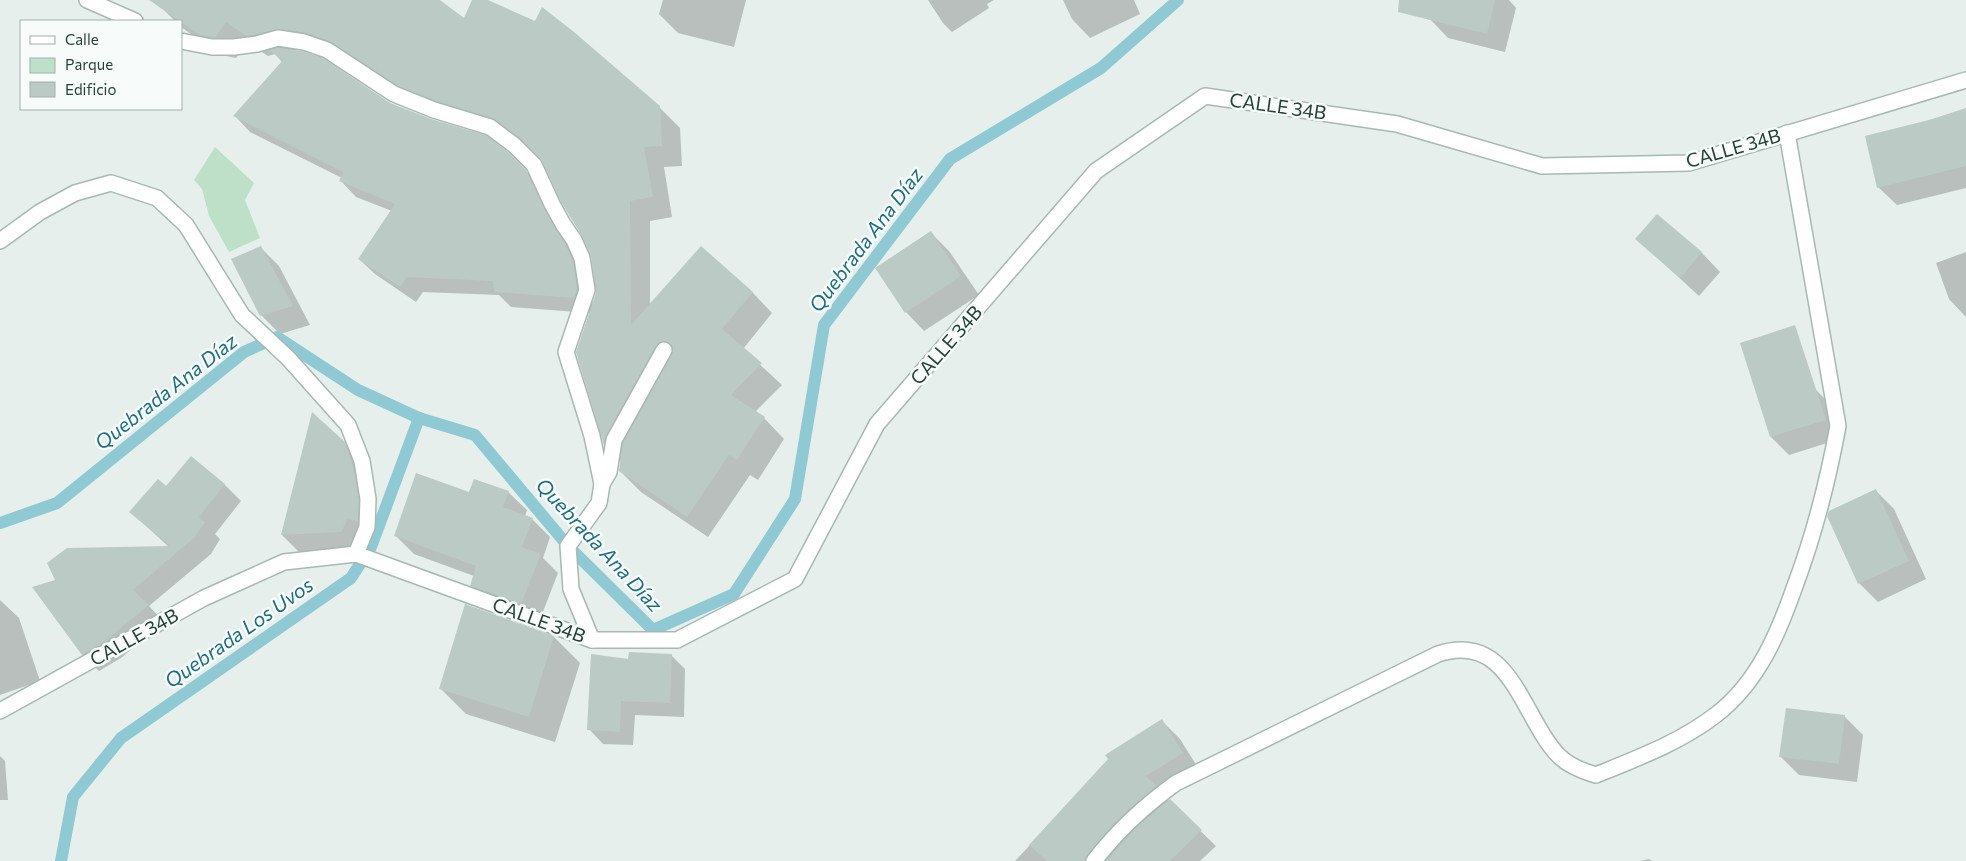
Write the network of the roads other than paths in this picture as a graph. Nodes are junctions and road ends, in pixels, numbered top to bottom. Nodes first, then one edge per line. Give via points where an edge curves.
1 (86, 0) edge
2 (133, 20) edge
3 (182, 41) edge
4 (1966, 80) edge
5 (1787, 133) junction
6 (0, 241) edge
7 (664, 350) dead end
8 (602, 484) junction
9 (356, 554) junction
10 (592, 640) junction
11 (0, 711) edge
12 (1094, 861) edge

1 - 2 street
3 - 8 street via 212,48 257,44 278,38 327,50 394,94 490,127 534,165 582,258 587,290 566,352 592,436
4 - 5 street, CALLE 34B
5 - 10 street, CALLE 34B via 1689,163 1542,166 1397,124 1205,96 1096,172 877,424 795,578 677,640
5 - 12 street via 1838,426 1820,508 1791,598 1779,630 1744,687 1718,713 1689,734 1596,776 1569,765 1552,748 1505,671 1493,659 1477,652 1451,650 1176,783 1131,818
6 - 9 street via 40,212 75,193 111,183 157,198 186,225 242,315 288,358 348,424 362,461 368,499 368,527
7 - 8 street via 614,440 609,472
8 - 10 street via 599,503 568,546 571,589
9 - 10 street, CALLE 34B
9 - 11 street, CALLE 34B via 284,562 204,598

